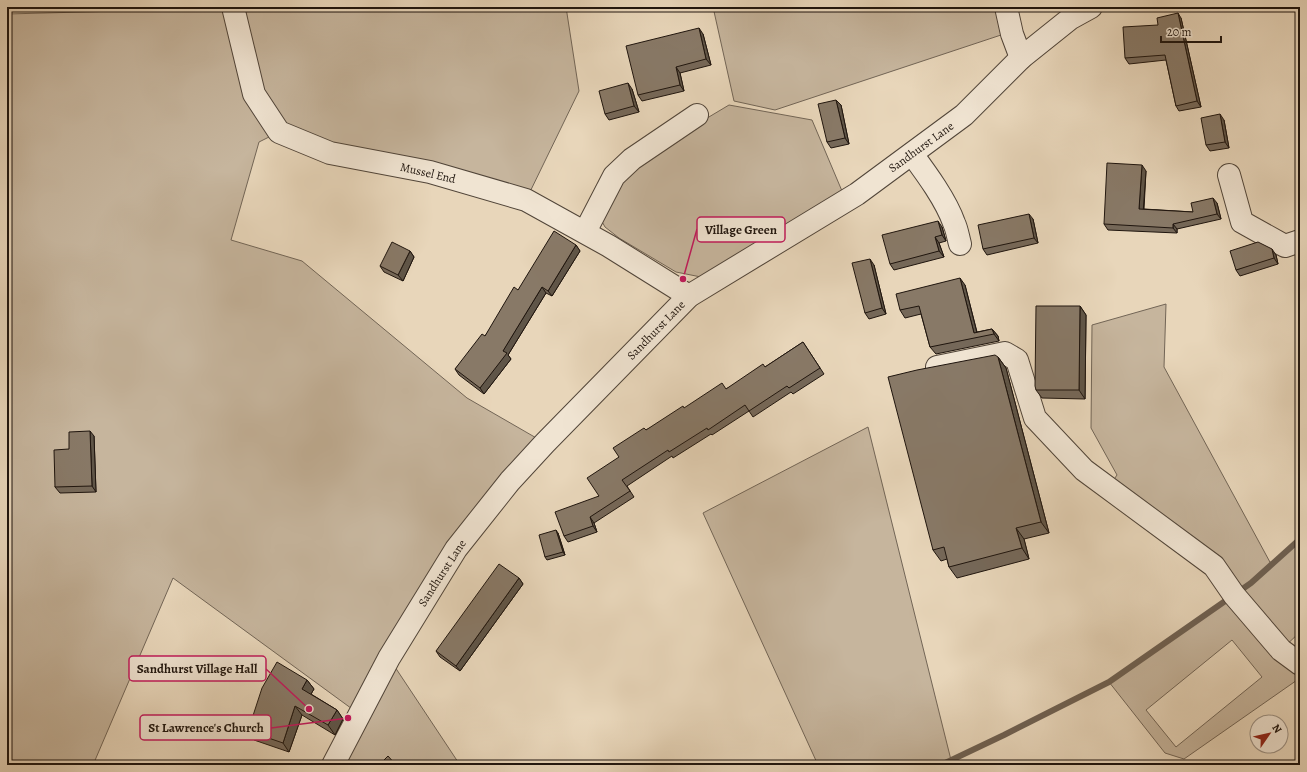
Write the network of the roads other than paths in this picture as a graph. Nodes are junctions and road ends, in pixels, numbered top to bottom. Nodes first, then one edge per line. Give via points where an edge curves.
1 (232, 7) edge
2 (1006, 7) edge
3 (1091, 7) edge
4 (1021, 58) junction
5 (697, 115) dead end
6 (912, 154) junction
7 (1230, 175) dead end
8 (585, 232) junction
9 (1300, 241) edge
10 (960, 244) dead end
11 (689, 296) junction
12 (926, 369) edge
13 (1300, 664) edge
14 (333, 765) edge

1 - 8 street, Mussel End via 254,94 279,132 330,153 430,172 526,200
2 - 4 street
3 - 4 street, Sandhurst Lane via 1070,18
4 - 6 street, Sandhurst Lane via 964,115
5 - 8 street via 632,159 614,176
6 - 10 street via 947,208
6 - 11 street, Sandhurst Lane via 857,194
7 - 9 street via 1242,222 1285,246
8 - 11 street, Mussel End
11 - 14 street, Sandhurst Lane via 510,481 456,549 389,658
12 - 13 street via 1005,353 1017,360 1035,418 1084,470 1214,566 1234,595 1281,650

